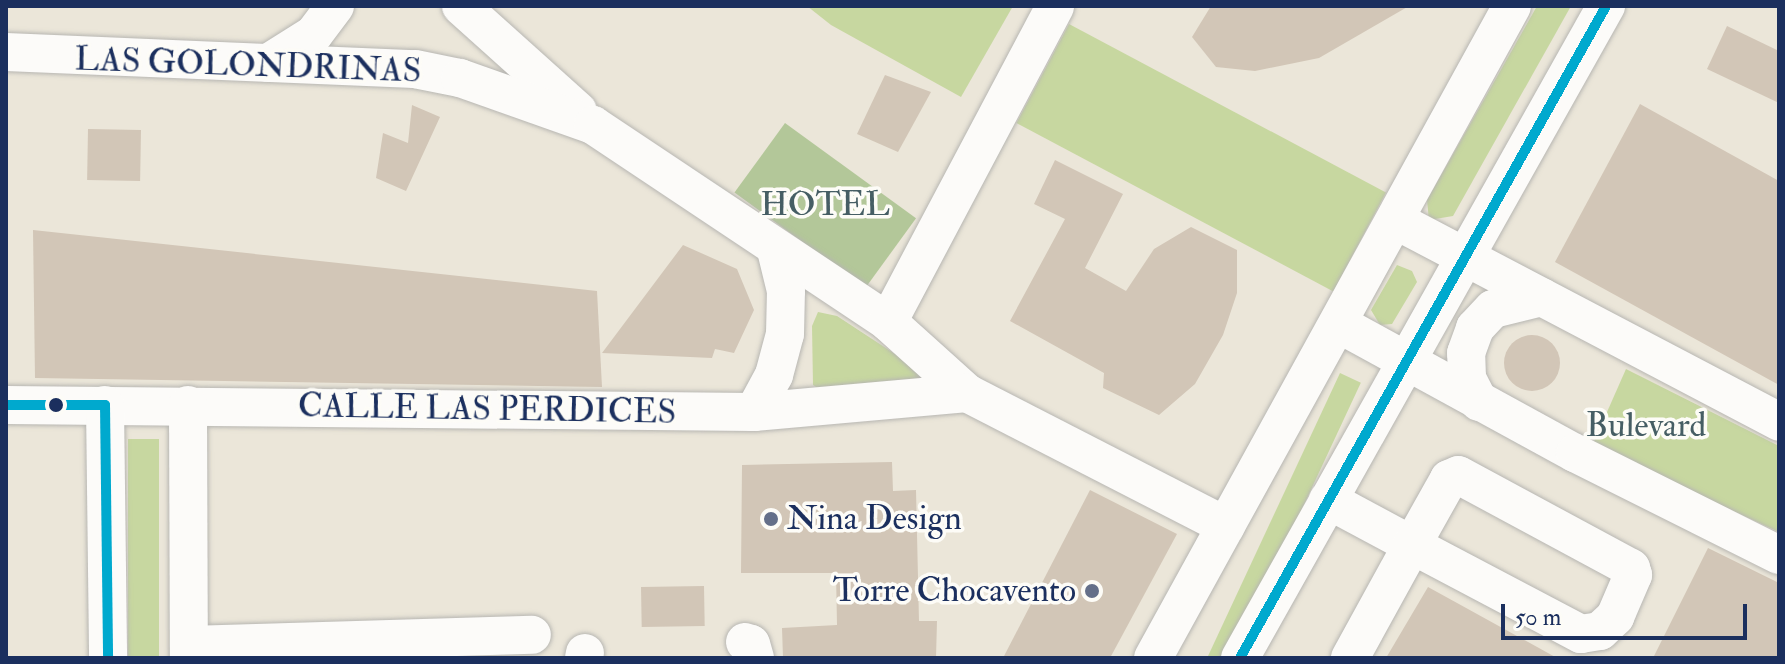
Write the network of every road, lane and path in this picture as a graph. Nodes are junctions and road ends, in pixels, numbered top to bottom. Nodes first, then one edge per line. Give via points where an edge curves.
1 (335, 6) edge
2 (461, 6) edge
3 (1055, 6) edge
4 (1512, 6) edge
5 (1606, 6) edge
6 (6, 52) edge
7 (265, 64) junction
8 (593, 125) junction
9 (1395, 220) junction
10 (776, 250) junction
11 (1464, 256) junction
12 (1542, 297) junction
13 (888, 322) junction
14 (1339, 324) junction
15 (1407, 362) junction
16 (967, 393) junction
17 (1479, 402) junction
18 (6, 405) edge
19 (105, 405) junction
20 (188, 405) junction
21 (754, 412) junction
22 (1779, 422) edge
23 (1328, 500) junction
24 (1226, 526) junction
25 (1412, 545) junction
26 (1779, 555) edge
27 (532, 635) dead end
28 (189, 652) edge
29 (108, 658) edge
30 (1153, 658) edge
31 (1240, 658) edge
32 (1350, 658) edge

1 - 7 street via 314,34
2 - 8 street
3 - 13 street
4 - 9 street
5 - 11 street
6 - 7 street, LAS GOLONDRINAS
7 - 8 street, LAS GOLONDRINAS via 351,64 438,73
8 - 10 street, LAS GOLONDRINAS
9 - 11 street
9 - 14 street
10 - 13 street, LAS GOLONDRINAS
10 - 21 street via 786,291 785,334 774,375
11 - 12 street
11 - 15 street
12 - 17 street via 1493,309 1475,328 1466,353 1467,378
12 - 22 street
13 - 16 street, LAS GOLONDRINAS
14 - 15 street
14 - 24 street
15 - 17 street
15 - 23 street
16 - 21 street, CALLE LAS PERDICES
16 - 24 street, LAS GOLONDRINAS
17 - 26 street
18 - 19 street, CALLE LAS PERDICES
19 - 20 street, CALLE LAS PERDICES
19 - 29 street
20 - 21 street, CALLE LAS PERDICES
20 - 28 street
23 - 25 street
23 - 31 street
24 - 30 street
25 - 25 street via 1581,634 1600,631 1615,617 1633,575 1631,568 1458,475 1449,479
25 - 32 street
27 - 28 street

